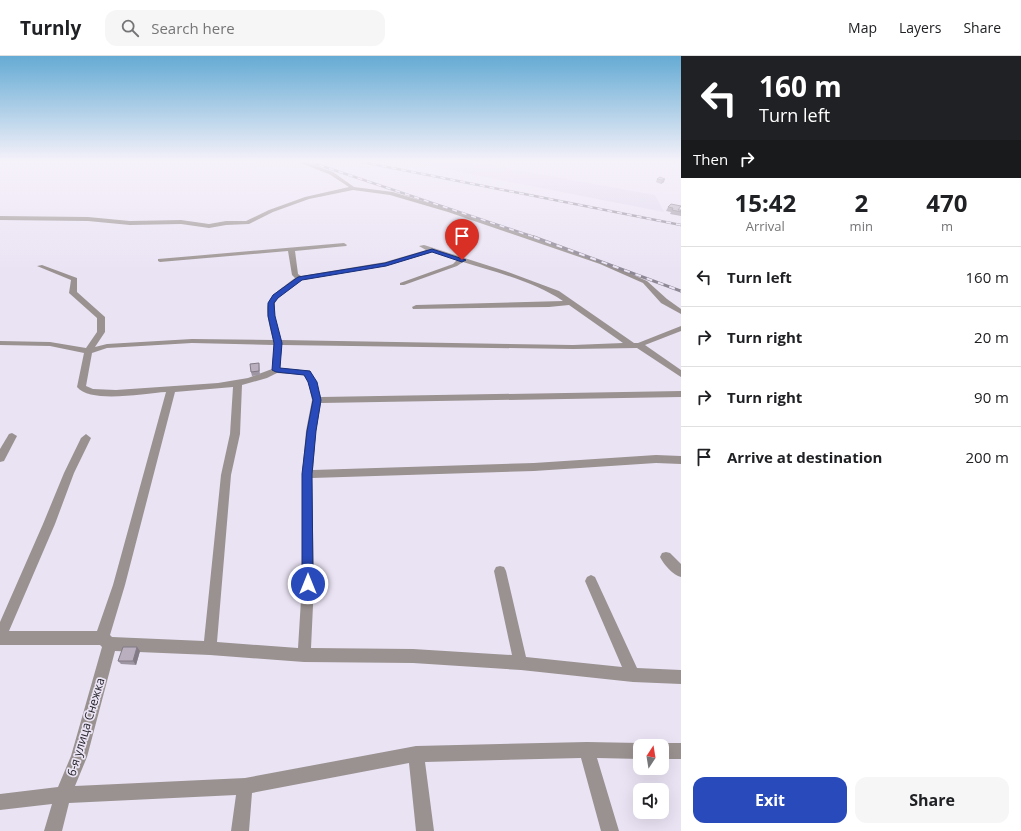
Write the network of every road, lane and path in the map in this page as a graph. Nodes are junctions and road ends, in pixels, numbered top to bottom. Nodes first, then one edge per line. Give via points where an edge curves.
1 (307, 198) edge
2 (409, 198) edge
3 (0, 218) edge
4 (344, 245) dead end
5 (422, 246) dead end
6 (291, 249) junction
7 (432, 250) junction
8 (160, 260) dead end
9 (462, 260) junction
10 (40, 266) dead end
11 (300, 278) junction
12 (402, 284) dead end
13 (571, 303) junction
14 (416, 307) dead end
15 (681, 312) edge
16 (681, 328) edge
17 (0, 343) edge
18 (278, 343) junction
19 (636, 346) junction
20 (88, 351) junction
21 (276, 370) junction
22 (681, 374) edge
23 (238, 383) junction
24 (172, 389) junction
25 (681, 394) edge
26 (317, 400) junction
27 (12, 436) dead end
28 (86, 438) dead end
29 (0, 458) edge
30 (681, 460) edge
31 (307, 474) junction
32 (666, 558) dead end
33 (500, 571) dead end
34 (681, 572) edge
35 (591, 581) dead end
36 (0, 637) edge
37 (106, 641) junction
38 (210, 648) junction
39 (304, 655) junction
40 (521, 663) junction
41 (633, 675) junction
42 (681, 677) edge
43 (586, 750) junction
44 (633, 751) edge
45 (669, 751) edge
46 (681, 751) edge
47 (416, 754) junction
48 (245, 786) junction
49 (63, 795) junction
50 (0, 802) edge
51 (53, 831) edge
52 (240, 831) edge
53 (425, 831) edge
54 (610, 831) edge

1 - 3 street via 247,223 209,226 181,222 130,223 88,219
2 - 15 street via 602,263 645,282 664,301
4 - 6 street
5 - 7 street
6 - 8 street
6 - 11 street via 295,275
7 - 9 street
7 - 11 street via 386,264
9 - 12 street via 455,265
9 - 13 street via 541,286
10 - 20 street via 75,279 73,293 101,317 101,332
11 - 18 street via 271,303 271,316
13 - 14 street
13 - 19 street
16 - 19 street
17 - 20 street via 50,344
18 - 19 street
18 - 20 street via 192,341 107,346
18 - 21 street
19 - 22 street
20 - 24 street via 82,387 91,392
21 - 23 street via 267,376
21 - 26 street via 307,373
23 - 24 street via 208,388
23 - 38 street via 234,434 226,475
24 - 37 street, 6-я улица Снежка
25 - 26 street
26 - 31 street
27 - 29 street
28 - 36 street via 68,473
30 - 31 street
31 - 39 street via 308,584
32 - 34 street
33 - 40 street
35 - 41 street
36 - 37 street
37 - 38 street
37 - 49 street, 6-я улица Снежка via 79,757
38 - 39 street
39 - 40 street via 413,656
40 - 41 street
41 - 42 street
43 - 44 street
43 - 47 street
43 - 54 street
45 - 46 street
47 - 48 street
47 - 53 street
48 - 49 street
48 - 52 street
49 - 50 street
49 - 51 street, 6-я улица Снежка

